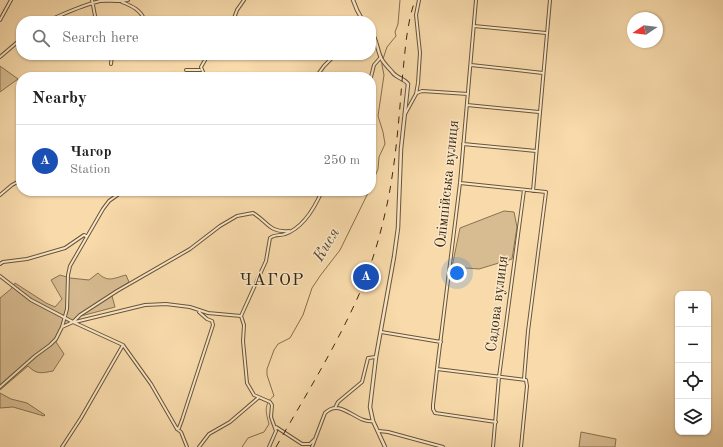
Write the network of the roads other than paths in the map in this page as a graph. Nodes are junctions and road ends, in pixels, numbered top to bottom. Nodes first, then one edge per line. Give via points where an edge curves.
1 (11, 0) edge
2 (128, 0) edge
3 (244, 0) edge
4 (353, 0) edge
5 (419, 0) edge
6 (476, 0) edge
7 (550, 0) edge
8 (92, 2) edge
9 (121, 2) junction
10 (59, 16) edge
11 (95, 16) edge
12 (142, 16) edge
13 (235, 16) edge
14 (360, 16) edge
15 (0, 20) edge
16 (474, 26) junction
17 (546, 33) junction
18 (376, 40) edge
19 (16, 43) edge
20 (0, 57) edge
21 (381, 58) junction
22 (111, 60) edge
23 (205, 60) edge
24 (330, 60) edge
25 (111, 64) dead end
26 (471, 66) junction
27 (186, 70) dead end
28 (201, 70) joint
29 (320, 72) edge
30 (372, 72) edge
31 (543, 73) junction
32 (416, 94) junction
33 (468, 94) junction
34 (467, 105) junction
35 (540, 112) junction
36 (405, 115) junction
37 (463, 144) junction
38 (536, 151) junction
39 (16, 183) edge
40 (460, 183) junction
41 (524, 190) junction
42 (533, 191) junction
43 (0, 195) edge
44 (118, 196) edge
45 (320, 196) edge
46 (290, 231) junction
47 (87, 236) junction
48 (0, 264) edge
49 (0, 276) edge
50 (196, 310) junction
51 (241, 316) junction
52 (64, 317) junction
53 (73, 322) junction
54 (62, 327) junction
55 (380, 332) junction
56 (441, 342) junction
57 (123, 345) junction
58 (376, 357) junction
59 (438, 369) junction
60 (500, 377) junction
61 (524, 379) junction
62 (0, 387) edge
63 (258, 398) junction
64 (335, 408) junction
65 (373, 421) junction
66 (496, 422) junction
67 (275, 426) junction
68 (177, 429) junction
69 (379, 431) junction
70 (315, 439) junction
71 (62, 447) edge
72 (187, 447) edge
73 (199, 447) edge
74 (269, 447) edge
75 (312, 447) edge
76 (385, 447) edge
77 (443, 447) edge
78 (493, 447) edge
79 (521, 447) edge

1 - 15 street
2 - 9 street
3 - 13 street
4 - 14 street
5 - 32 street via 416,15 420,58
6 - 16 street, Олімпійська вулиця
7 - 17 street
8 - 9 street
8 - 10 street
8 - 11 street
9 - 12 street via 134,7
16 - 17 street
16 - 26 street, Олімпійська вулиця
17 - 31 street
18 - 21 street
19 - 20 street
21 - 30 street via 374,65
21 - 36 street via 397,77 408,84
22 - 25 street
23 - 28 street
24 - 29 street
26 - 31 street
26 - 33 street, Олімпійська вулиця
27 - 28 street
31 - 35 street
32 - 33 street via 422,91
32 - 36 street
33 - 34 street, Олімпійська вулиця
34 - 35 street
34 - 37 street, Олімпійська вулиця
35 - 38 street
36 - 55 street via 398,228
37 - 38 street
37 - 40 street, Олімпійська вулиця
38 - 42 street
39 - 43 street
40 - 41 street
40 - 56 street, Олімпійська вулиця
41 - 42 street
41 - 60 street, Садова вулиця
42 - 61 street via 546,192
44 - 47 street via 106,205
45 - 46 street via 303,221
46 - 51 street via 270,238 266,261
46 - 53 street via 274,229 253,213 237,216 190,249 117,291
47 - 48 street via 84,235 58,251
47 - 52 street via 69,270 67,309
49 - 52 street via 31,300
50 - 51 street
50 - 53 street via 166,304 145,305
50 - 68 street via 213,324
51 - 63 street via 244,325 246,381 250,391
52 - 53 street
52 - 54 street
53 - 54 street
53 - 57 street
54 - 62 street via 50,346
55 - 56 street
55 - 58 street
56 - 59 street, Олімпійська вулиця
57 - 68 street via 151,384
57 - 71 street
58 - 64 street via 368,358 362,382 338,402
58 - 65 street via 370,407
59 - 60 street
59 - 66 street, Олімпійська вулиця via 433,405 435,413
60 - 61 street
60 - 66 street, Садова вулиця
61 - 79 street via 527,386
63 - 67 street via 270,402 271,419
63 - 73 street via 230,422 209,434
64 - 65 street
64 - 70 street via 325,413
65 - 69 street
66 - 78 street, Садова вулиця
67 - 70 street via 303,444 310,444
67 - 74 street via 276,434
68 - 72 street via 181,432
69 - 76 street
69 - 77 street
70 - 75 street

